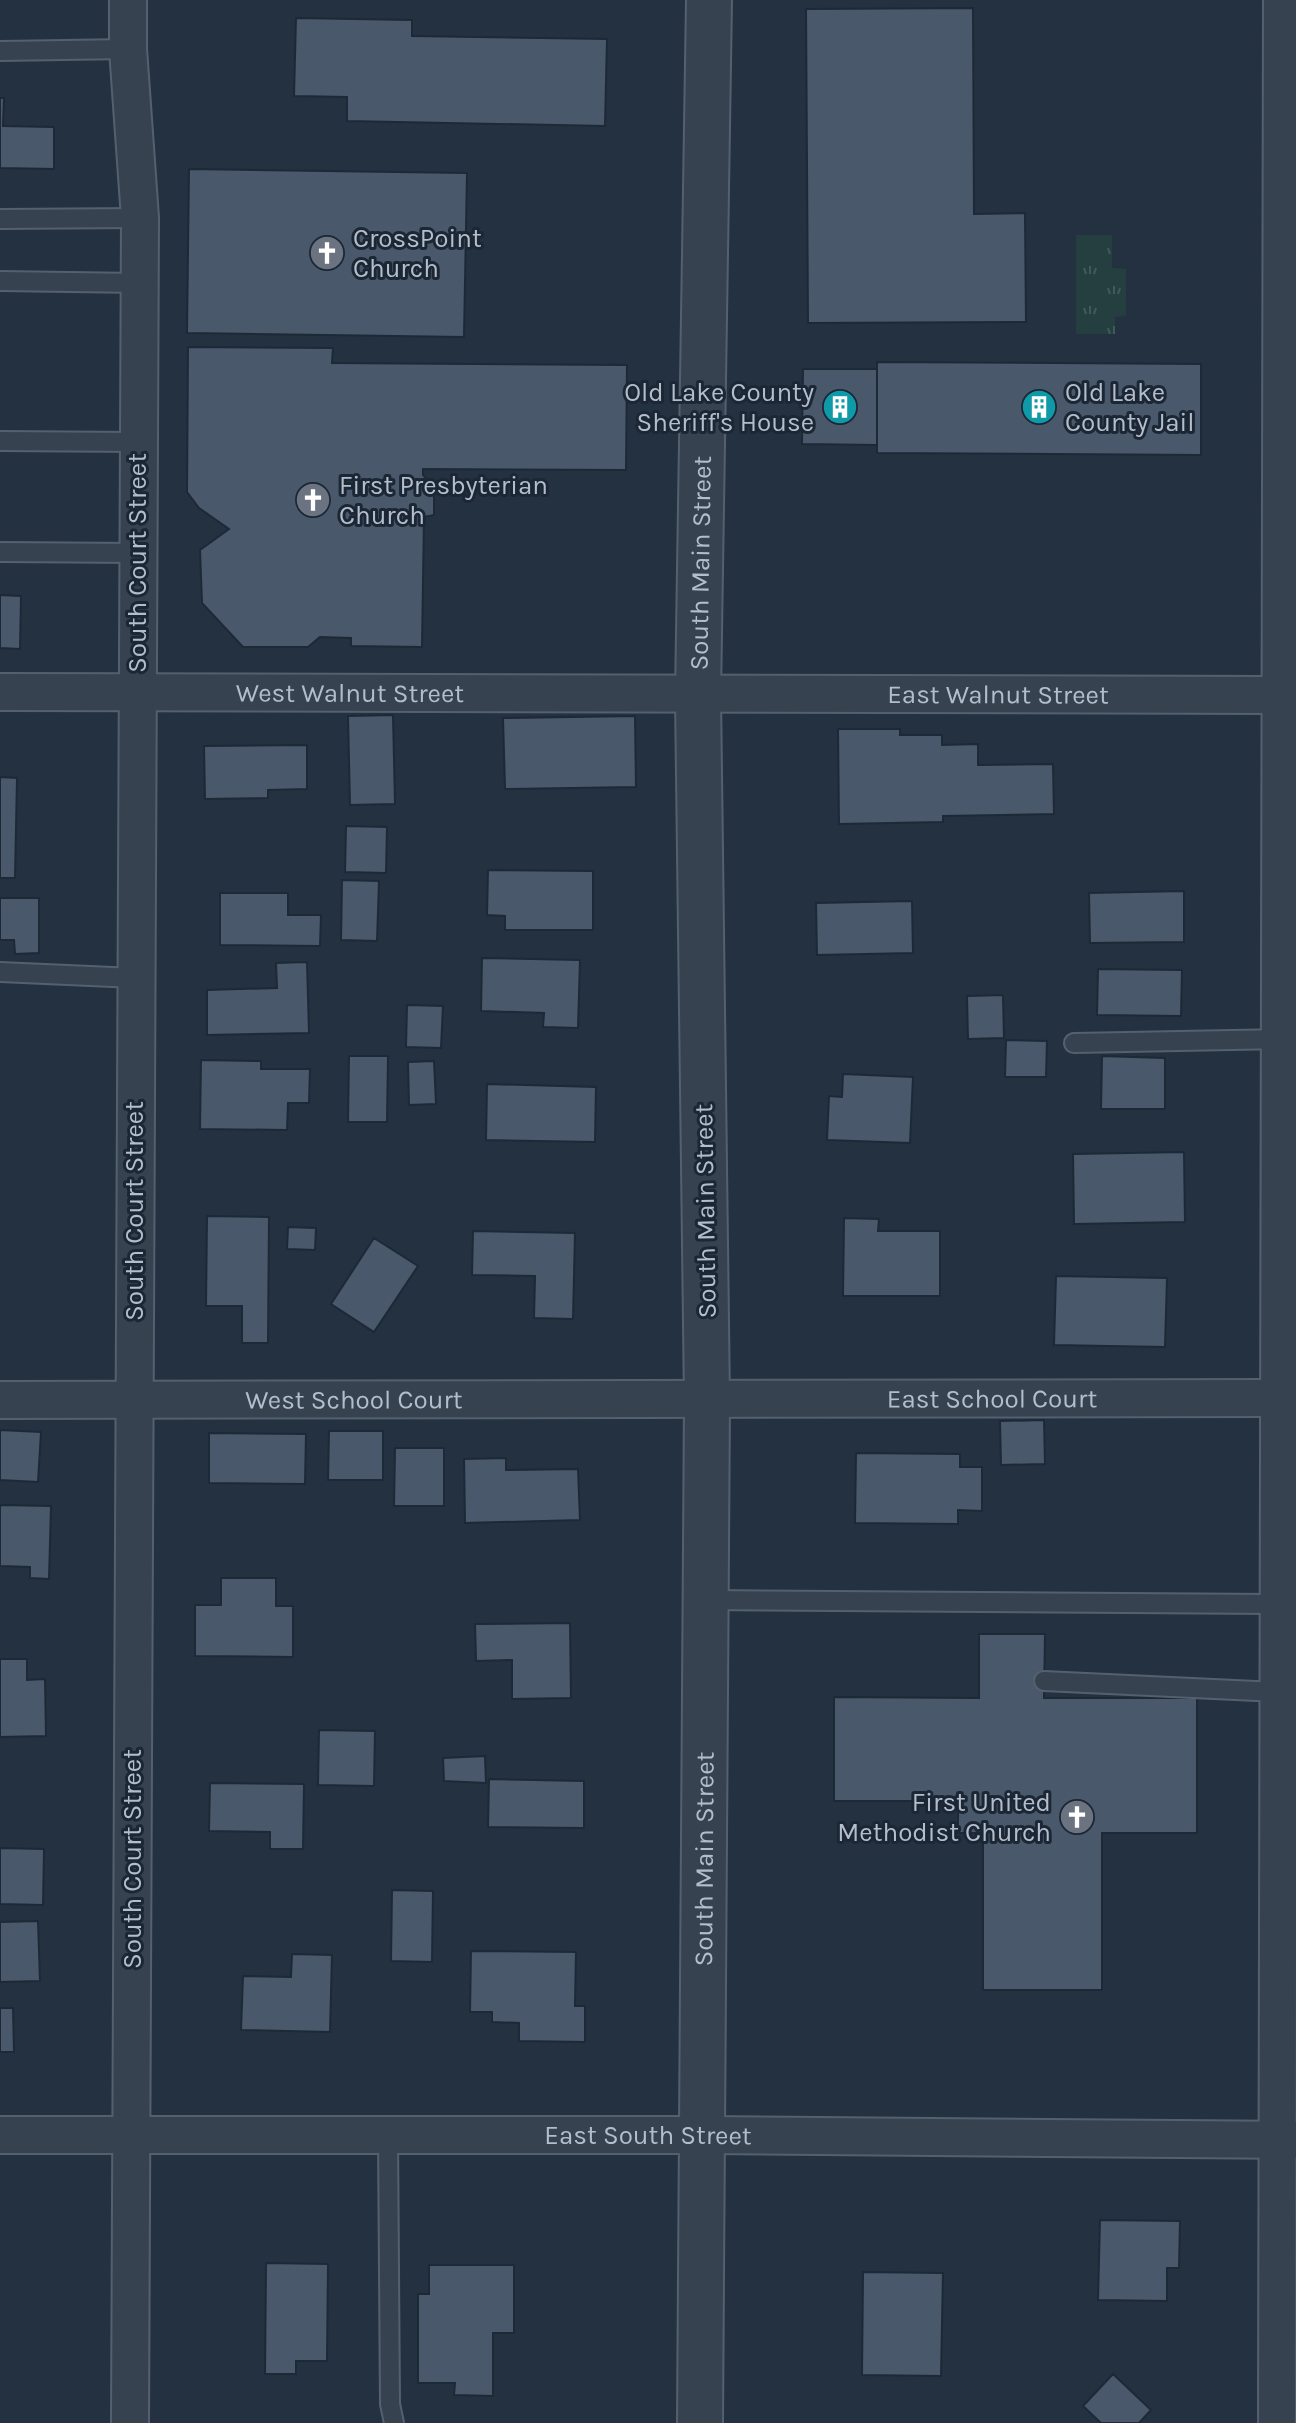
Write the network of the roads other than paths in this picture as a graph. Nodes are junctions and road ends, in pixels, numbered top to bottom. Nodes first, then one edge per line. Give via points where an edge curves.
1 (128, 0) edge
2 (709, 0) edge
3 (1282, 0) edge
4 (128, 49) junction
5 (0, 51) edge
6 (1289, 76) edge
7 (140, 218) junction
8 (0, 219) edge
9 (0, 281) edge
10 (140, 283) junction
11 (0, 441) edge
12 (138, 442) junction
13 (0, 552) edge
14 (138, 553) junction
15 (1288, 600) edge
16 (0, 692) edge
17 (137, 693) junction
18 (1288, 695) edge
19 (698, 696) junction
20 (0, 972) edge
21 (135, 978) junction
22 (1280, 1039) junction
23 (1074, 1043) dead end
24 (1288, 1397) edge
25 (133, 1399) junction
26 (0, 1400) edge
27 (707, 1401) junction
28 (706, 1600) junction
29 (1287, 1604) edge
30 (1044, 1681) dead end
31 (1278, 1692) junction
32 (0, 2135) edge
33 (132, 2135) junction
34 (388, 2135) junction
35 (703, 2135) junction
36 (1286, 2140) edge
37 (130, 2423) edge
38 (394, 2423) edge
39 (700, 2423) edge
40 (1277, 2423) edge

1 - 4 street, South Court Street
2 - 19 street, South Main Street
3 - 6 street
4 - 5 lane
4 - 7 street, South Court Street
6 - 15 street
7 - 8 lane
7 - 10 street, South Court Street
9 - 10 lane
10 - 12 street, South Court Street
11 - 12 lane
12 - 14 street, South Court Street
13 - 14 lane
14 - 17 street, South Court Street
15 - 18 street
16 - 17 street, West Walnut Street
17 - 19 street, West Walnut Street
17 - 21 street, South Court Street
18 - 19 street, East Walnut Street
18 - 22 street
19 - 27 street, South Main Street
20 - 21 lane
21 - 25 street, South Court Street
22 - 23 lane
22 - 24 street
24 - 27 street, East School Court
24 - 29 street
25 - 26 street, West School Court
25 - 27 street, West School Court
25 - 33 street, South Court Street
27 - 28 street, South Main Street
28 - 29 lane
28 - 35 street, South Main Street
29 - 31 street
30 - 31 lane
31 - 36 street
32 - 33 street, East South Street
33 - 34 street, East South Street
33 - 37 street, South Court Street
34 - 35 street, East South Street
34 - 38 lane
35 - 36 street, East South Street
35 - 39 street, South Main Street
36 - 40 street

